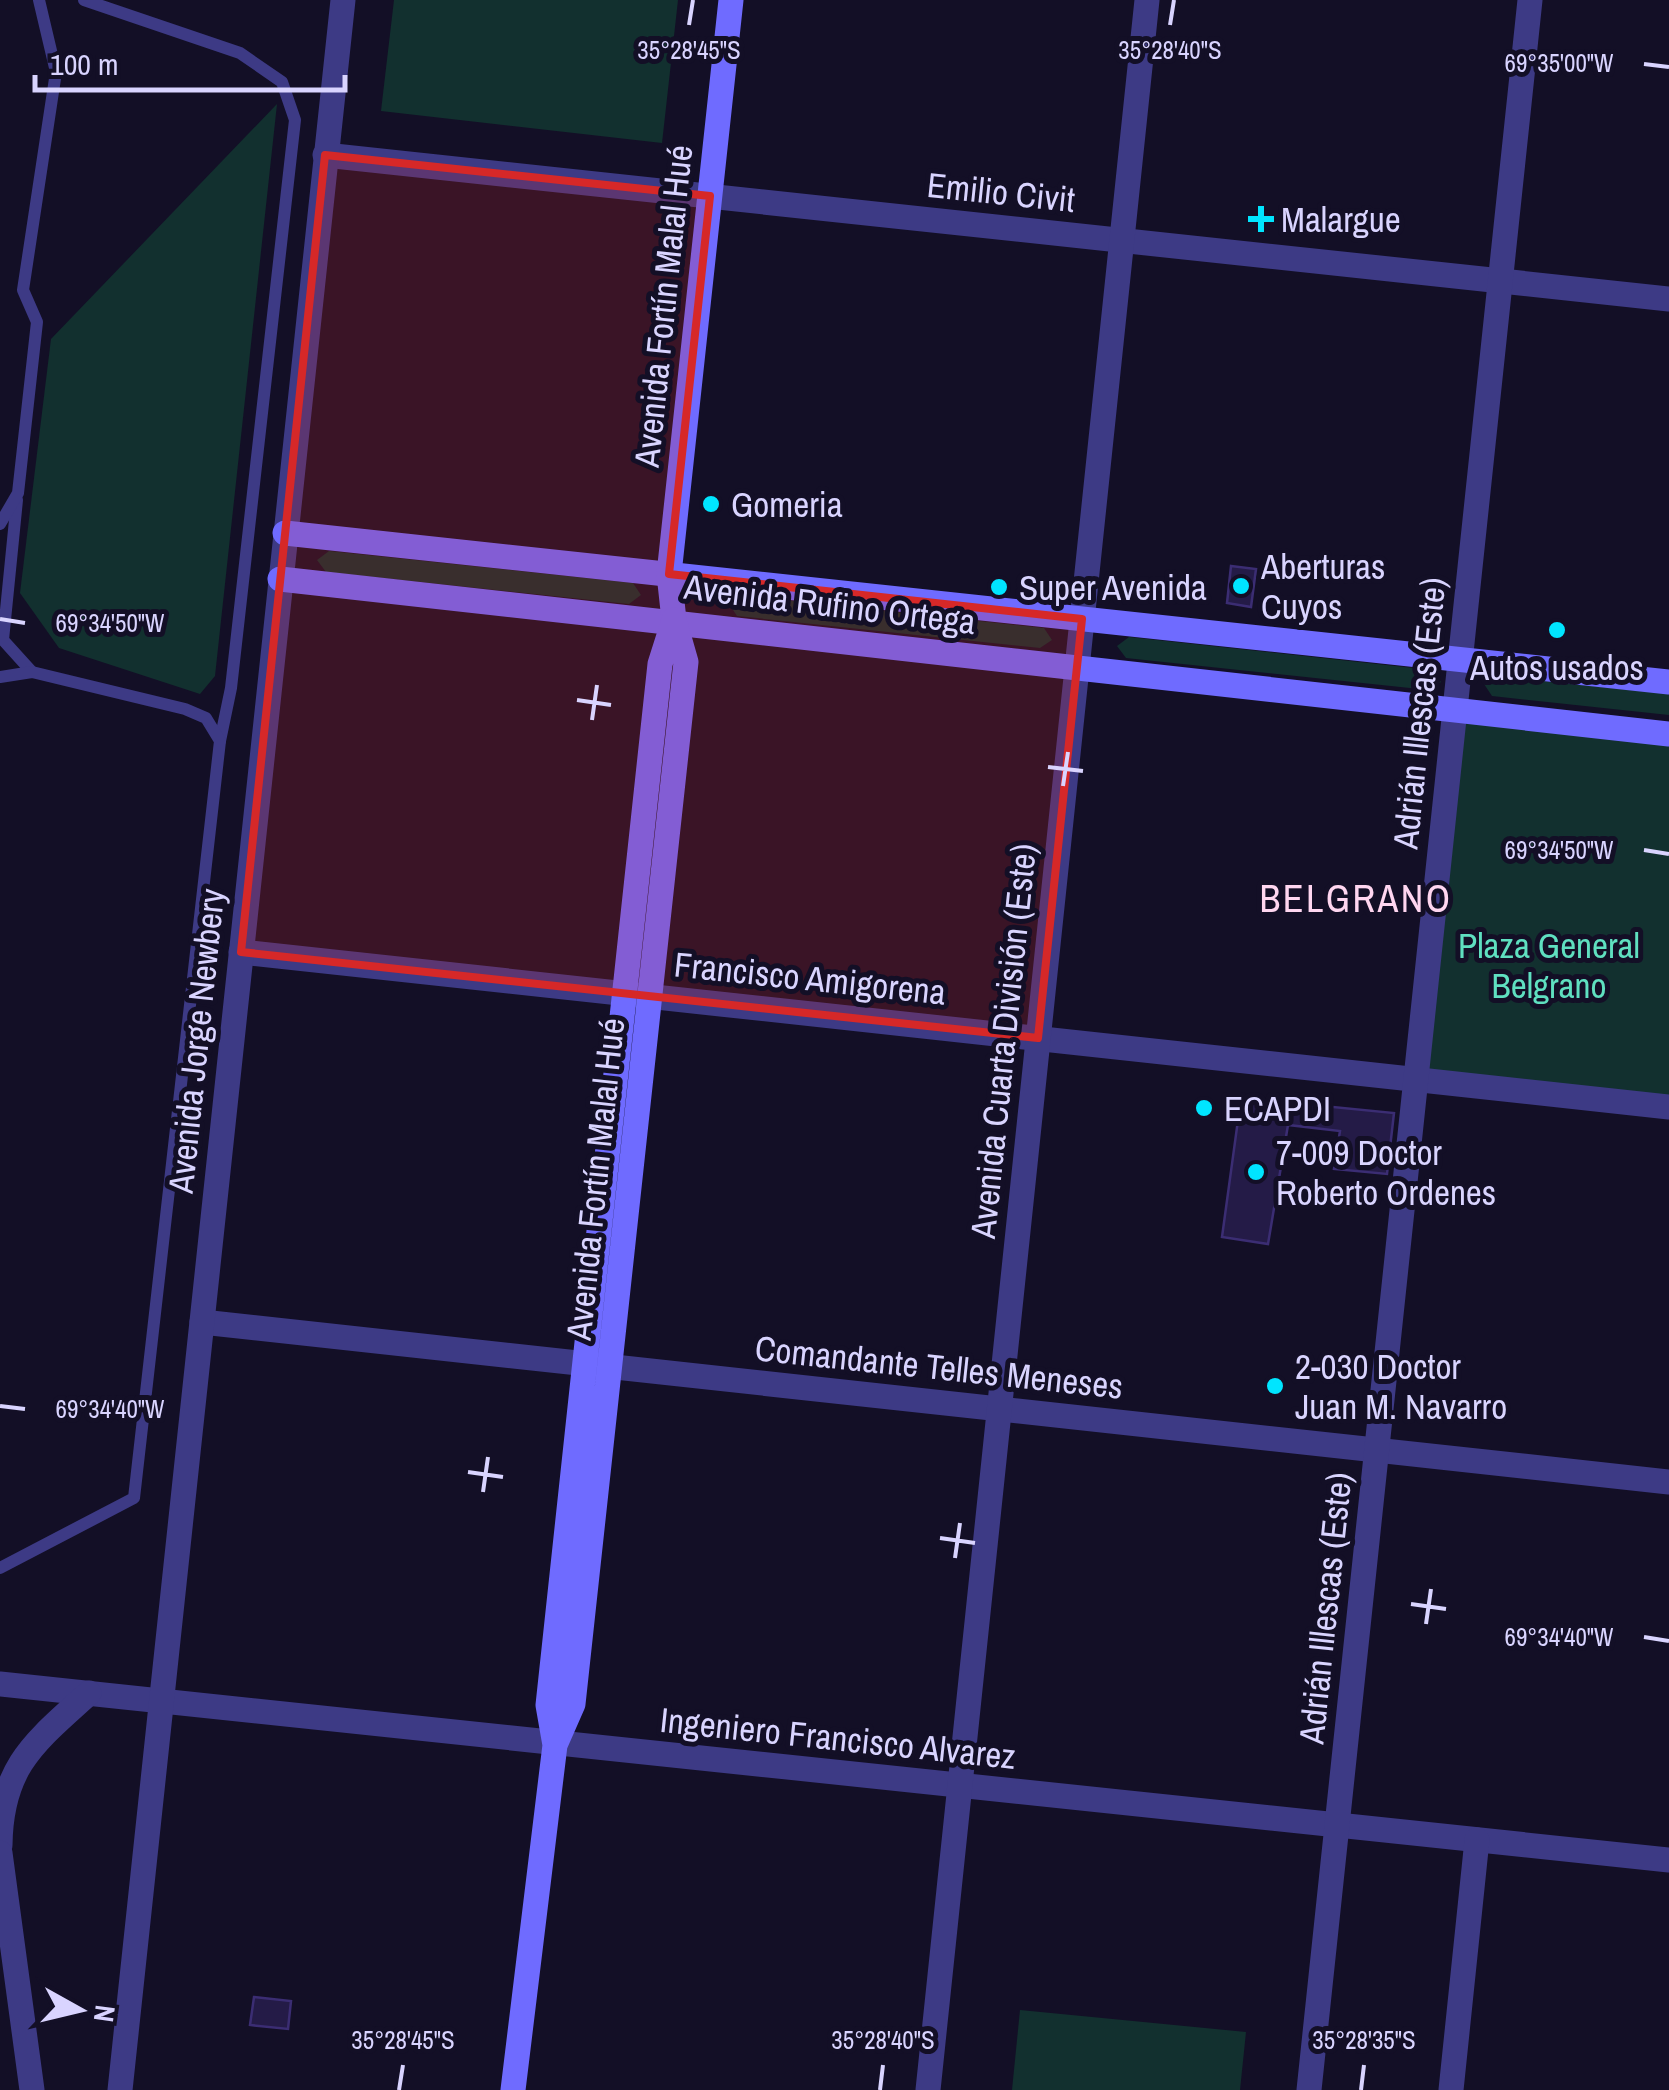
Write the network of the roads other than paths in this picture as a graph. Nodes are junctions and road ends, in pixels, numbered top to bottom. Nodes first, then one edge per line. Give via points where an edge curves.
1 (40, 0) edge
2 (84, 0) edge
3 (343, 0) edge
4 (731, 0) edge
5 (1146, 0) edge
6 (1530, 0) edge
7 (326, 155) junction
8 (710, 196) junction
9 (1122, 240) junction
10 (1500, 281) junction
11 (1669, 299) edge
12 (18, 493) junction
13 (0, 524) edge
14 (285, 533) junction
15 (669, 574) junction
16 (280, 579) junction
17 (1082, 618) junction
18 (674, 620) junction
19 (2, 639) edge
20 (1460, 659) junction
21 (1077, 669) junction
22 (32, 672) junction
23 (0, 677) edge
24 (1669, 682) edge
25 (1454, 710) junction
26 (1669, 734) edge
27 (220, 741) junction
28 (241, 952) junction
29 (637, 995) junction
30 (1038, 1038) junction
31 (1416, 1080) junction
32 (1669, 1107) edge
33 (202, 1322) junction
34 (597, 1365) junction
35 (1000, 1409) junction
36 (1377, 1450) junction
37 (1669, 1482) edge
38 (0, 1568) edge
39 (0, 1684) edge
40 (90, 1694) junction
41 (162, 1701) junction
42 (555, 1745) junction
43 (960, 1786) junction
44 (1337, 1825) junction
45 (1477, 1840) junction
46 (0, 1844) edge
47 (0, 1853) edge
48 (1669, 1860) edge
49 (32, 2090) edge
50 (120, 2090) edge
51 (513, 2090) edge
52 (928, 2090) edge
53 (1309, 2090) edge
54 (1450, 2090) edge

1 - 12 lane via 56,72 23,290 37,322
2 - 27 lane via 240,53 282,82 295,120
3 - 7 street, Avenida Jorge Newbery
4 - 8 main road, Avenida Fortín Malal Hué
5 - 9 street, Avenida Cuarta División (Este)
6 - 10 street, Adrián Illescas (Este)
7 - 8 street, Emilio Civit
7 - 14 street, Avenida Jorge Newbery
8 - 9 street, Emilio Civit
8 - 15 main road, Avenida Fortín Malal Hué
9 - 10 street, Emilio Civit
9 - 17 street, Avenida Cuarta División (Este)
10 - 11 street, Emilio Civit
10 - 20 street, Adrián Illescas (Este)
12 - 13 lane
12 - 19 lane
14 - 15 main road, Avenida Rufino Ortega
14 - 16 street, Avenida Jorge Newbery
15 - 17 main road, Avenida Rufino Ortega
15 - 18 main road, Avenida Fortín Malal Hué
16 - 18 main road, Avenida Rufino Ortega
16 - 28 street, Avenida Jorge Newbery
17 - 20 main road, Avenida Rufino Ortega
17 - 21 street, Avenida Cuarta División (Este)
18 - 21 main road, Avenida Rufino Ortega
18 - 29 main road, Avenida Fortín Malal Hué via 686,662
19 - 22 lane
20 - 24 main road, Avenida Rufino Ortega
20 - 25 street, Adrián Illescas (Este)
21 - 25 main road, Avenida Rufino Ortega
21 - 30 street, Avenida Cuarta División (Este)
22 - 23 lane
22 - 27 lane via 185,710 206,718
25 - 26 main road, Avenida Rufino Ortega
25 - 31 street, Adrián Illescas (Este)
27 - 38 lane via 134,1498
28 - 29 street, Francisco Amigorena
28 - 33 street, Avenida Jorge Newbery
29 - 30 street, Francisco Amigorena
29 - 34 main road, Avenida Fortín Malal Hué
30 - 31 street, Francisco Amigorena
30 - 35 street, Avenida Cuarta División (Este)
31 - 32 street, Francisco Amigorena
31 - 36 street, Adrián Illescas (Este)
33 - 34 street, Comandante Telles Meneses
33 - 41 street, Avenida Jorge Newbery
34 - 35 street, Comandante Telles Meneses
34 - 42 main road, Avenida Fortín Malal Hué via 573,1704
35 - 36 street, Comandante Telles Meneses
35 - 43 street, Avenida Cuarta División (Este)
36 - 37 street, Comandante Telles Meneses
36 - 44 street, Adrián Illescas (Este)
39 - 40 street, Ingeniero Francisco Alvarez
40 - 41 street, Ingeniero Francisco Alvarez
40 - 46 street via 20,1760 0,1808
41 - 42 street, Ingeniero Francisco Alvarez
41 - 50 street, Avenida Jorge Newbery
42 - 43 street, Ingeniero Francisco Alvarez
42 - 51 main road, Avenida Fortín Malal Hué
43 - 44 street, Ingeniero Francisco Alvarez
43 - 52 street, Avenida Cuarta División (Este)
44 - 45 street, Ingeniero Francisco Alvarez
44 - 53 street, Adrián Illescas (Este)
45 - 48 street, Ingeniero Francisco Alvarez
45 - 54 street
47 - 49 street

